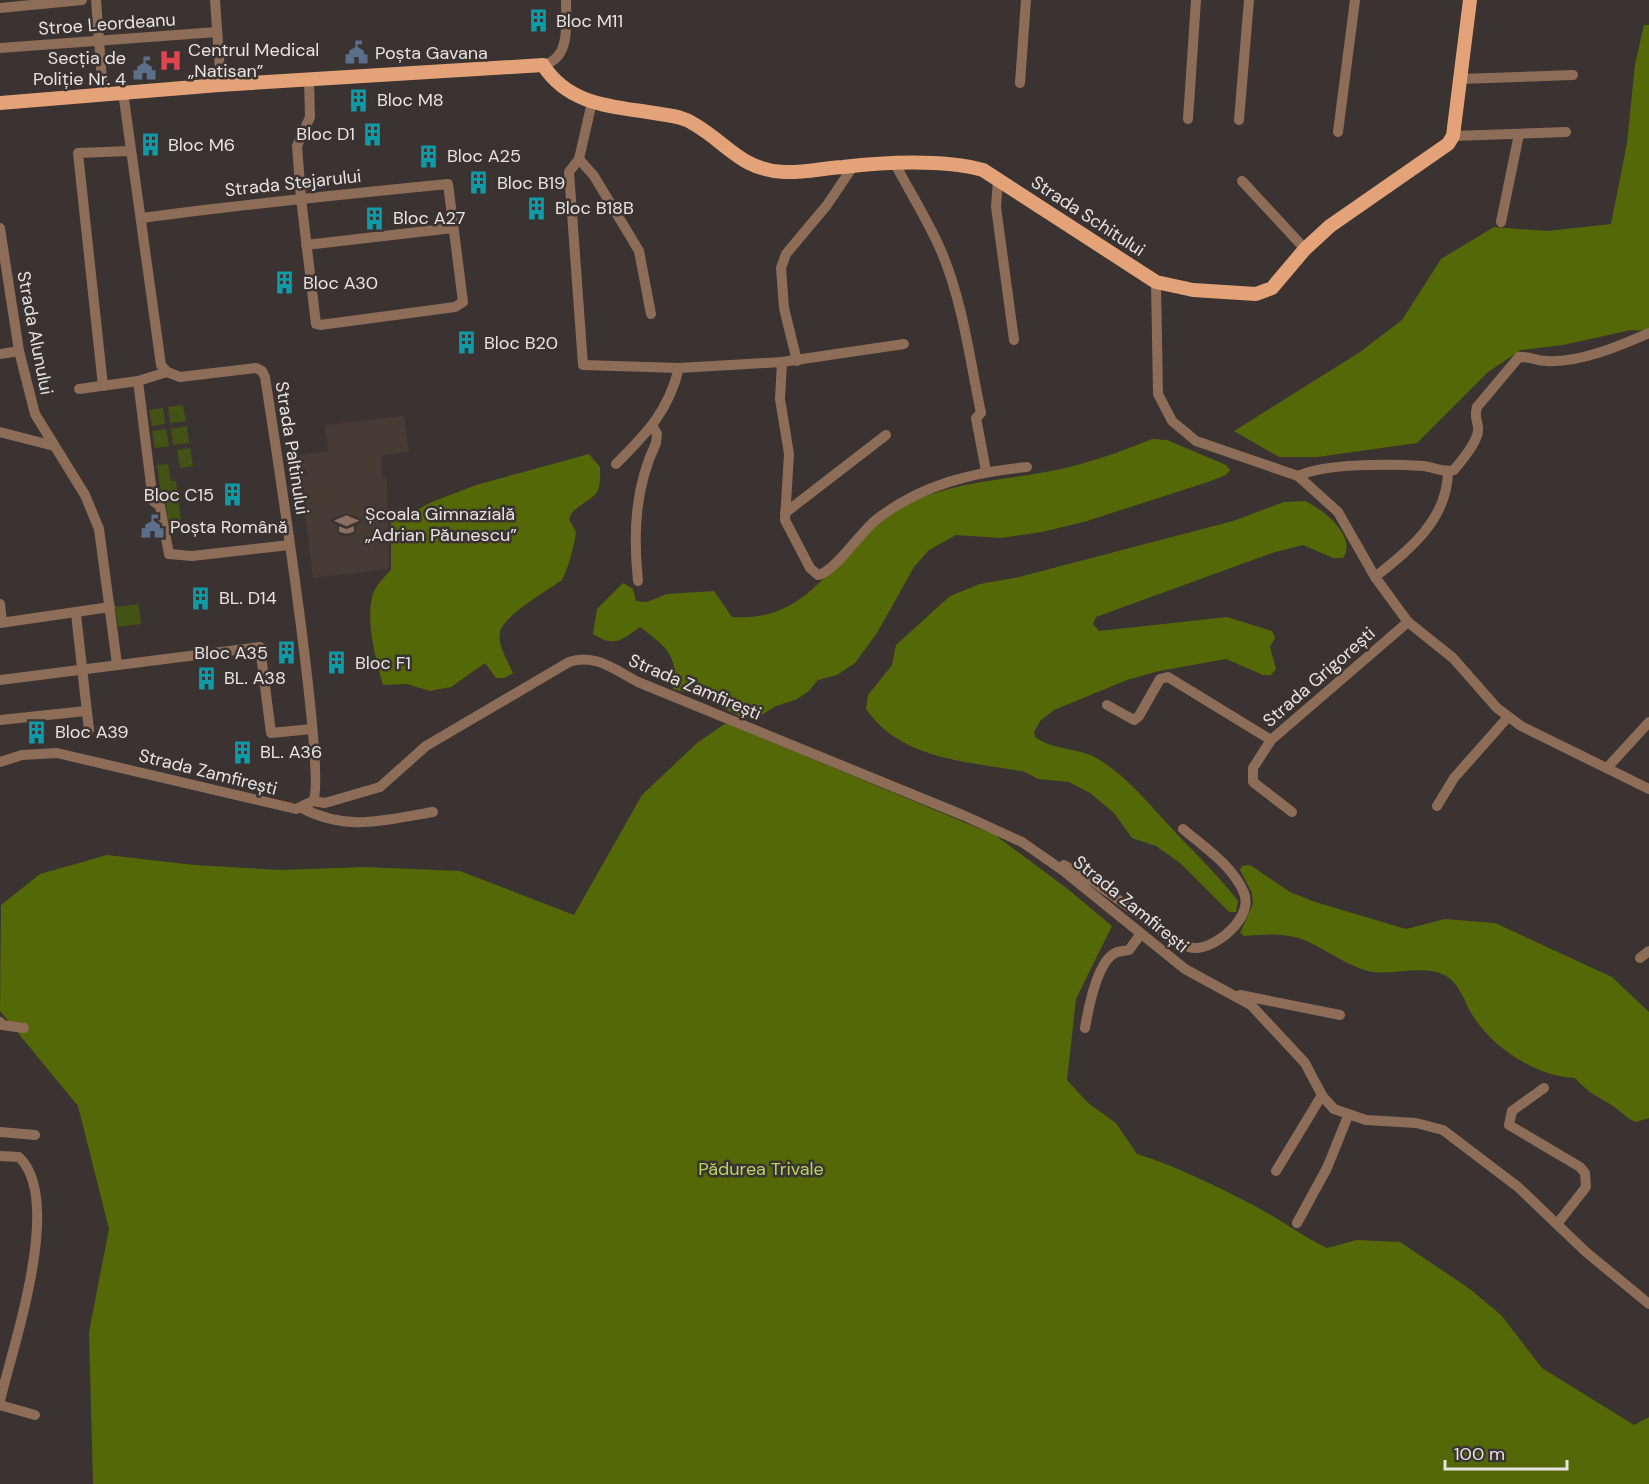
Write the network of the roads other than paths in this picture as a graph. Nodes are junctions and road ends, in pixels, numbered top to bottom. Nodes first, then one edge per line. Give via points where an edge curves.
1 (82, 0) edge
2 (96, 0) edge
3 (215, 0) edge
4 (566, 0) edge
5 (1026, 0) edge
6 (1196, 0) edge
7 (1249, 0) edge
8 (1355, 0) edge
9 (1470, 0) edge
10 (0, 8) edge
11 (217, 32) junction
12 (100, 41) junction
13 (0, 48) edge
14 (543, 65) junction
15 (1573, 75) dead end
16 (1460, 79) junction
17 (309, 81) junction
18 (1020, 83) dead end
19 (221, 85) junction
20 (123, 92) junction
21 (103, 94) junction
22 (592, 102) junction
23 (0, 103) edge
24 (1188, 119) dead end
25 (1239, 120) dead end
26 (1338, 132) dead end
27 (1566, 132) dead end
28 (1519, 134) junction
29 (1453, 136) junction
30 (130, 151) junction
31 (579, 159) junction
32 (895, 164) junction
33 (854, 165) junction
34 (998, 179) junction
35 (1242, 181) dead end
36 (301, 198) junction
37 (142, 218) junction
38 (1502, 222) dead end
39 (0, 228) edge
40 (453, 228) junction
41 (306, 245) junction
42 (1305, 249) junction
43 (1156, 282) junction
44 (651, 314) dead end
45 (1649, 333) edge
46 (1014, 340) dead end
47 (904, 344) dead end
48 (19, 351) junction
49 (0, 354) edge
50 (797, 361) junction
51 (782, 363) junction
52 (679, 368) junction
53 (167, 372) junction
54 (138, 381) junction
55 (103, 386) junction
56 (79, 389) dead end
57 (653, 427) junction
58 (0, 432) edge
59 (886, 435) dead end
60 (54, 446) junction
61 (616, 464) dead end
62 (1027, 467) dead end
63 (986, 471) junction
64 (1448, 472) junction
65 (1298, 476) junction
66 (785, 513) junction
67 (290, 545) junction
68 (1375, 577) junction
69 (638, 581) dead end
70 (0, 604) edge
71 (110, 607) junction
72 (76, 614) junction
73 (1, 622) edge
74 (1408, 622) junction
75 (117, 664) junction
76 (81, 669) junction
77 (0, 680) edge
78 (1107, 705) dead end
79 (86, 711) junction
80 (1509, 717) junction
81 (0, 720) edge
82 (1649, 722) edge
83 (312, 729) junction
84 (88, 730) dead end
85 (1271, 740) junction
86 (0, 762) edge
87 (1607, 768) junction
88 (1649, 789) edge
89 (312, 801) junction
90 (1437, 806) dead end
91 (302, 808) junction
92 (433, 812) dead end
93 (1292, 812) dead end
94 (1183, 829) dead end
95 (1050, 861) junction
96 (1140, 935) junction
97 (1649, 951) edge
98 (1640, 958) dead end
99 (1236, 995) junction
100 (1340, 1015) dead end
101 (0, 1022) edge
102 (24, 1028) dead end
103 (1085, 1028) dead end
104 (1544, 1088) dead end
105 (1320, 1090) junction
106 (1348, 1116) junction
107 (0, 1132) edge
108 (35, 1135) dead end
109 (0, 1156) edge
110 (1276, 1172) dead end
111 (1297, 1223) dead end
112 (1557, 1224) junction
113 (1649, 1304) edge
114 (0, 1403) edge
115 (35, 1415) dead end

1 - 10 street
2 - 12 street
3 - 11 street
4 - 14 street via 560,57
5 - 18 street
6 - 24 street
7 - 25 street
8 - 26 street
9 - 16 main road
11 - 12 street, Stroe Leordeanu
11 - 19 street
12 - 13 street, Stroe Leordeanu
12 - 21 street
14 - 17 main road
14 - 22 main road, Strada Schitului via 563,90
15 - 16 street
16 - 29 main road
17 - 19 main road
17 - 36 street via 310,117 297,146
19 - 20 main road
20 - 21 main road
20 - 30 street
21 - 23 main road
22 - 31 street
22 - 33 main road, Strada Schitului via 680,117 707,132 748,164 765,170 785,172
27 - 28 street
28 - 29 street
28 - 38 street
29 - 42 main road, Strada Schitului via 1448,144 1337,221
30 - 37 street
30 - 55 street via 78,153
31 - 44 street via 594,176 639,251
31 - 52 street via 569,172 569,193 583,365
32 - 33 main road, Strada Schitului
32 - 34 main road, Strada Schitului via 965,165
32 - 63 street via 934,235 956,298 981,413 976,418
33 - 50 street via 786,254 781,268 784,308
34 - 43 main road, Strada Schitului
34 - 46 street via 996,207
35 - 42 street
36 - 37 street, Strada Stejarului
36 - 40 street, Strada Stejarului via 448,184
36 - 41 street
37 - 53 street via 159,355
39 - 48 street, Strada Alunului
40 - 41 street
40 - 41 street via 463,302 455,307 320,325 315,319
42 - 43 main road, Strada Schitului via 1277,283 1260,293 1193,290
43 - 65 street via 1158,394 1172,422 1196,441
45 - 64 street via 1590,354 1547,362 1519,357 1477,408 1477,435 1462,461
47 - 50 street
48 - 49 street
48 - 60 street, Strada Alunului via 35,414
50 - 51 street
51 - 52 street
51 - 66 street via 780,399 789,454
52 - 57 street via 672,394
53 - 54 street
53 - 67 street, Strada Paltinului via 180,377 256,368 262,371
54 - 55 street
54 - 67 street via 153,501 160,506 169,555
55 - 56 street
57 - 61 street
57 - 69 street via 656,443 638,493
58 - 60 street
59 - 66 street
60 - 71 street, Strada Alunului via 94,515
62 - 63 street
63 - 66 street via 941,484 890,509 856,538 830,569 818,575 787,530
64 - 65 street via 1421,466 1349,467 1311,470
64 - 68 street via 1445,499 1437,518
65 - 68 street via 1338,512
67 - 83 street, Strada Paltinului
68 - 74 street
70 - 73 street
71 - 72 street
71 - 75 street, Strada Alunului
72 - 73 street
72 - 76 street
74 - 80 street via 1453,658
74 - 85 street, Strada Grigorești
75 - 76 street
75 - 83 street via 260,647 271,733
76 - 77 street
76 - 79 street
78 - 85 street via 1134,720 1160,679 1168,677
79 - 81 street
79 - 84 street
80 - 87 street
80 - 90 street via 1454,778
82 - 87 street
83 - 89 street, Strada Paltinului via 316,791
85 - 93 street, Strada Grigorești via 1252,768 1253,782
86 - 91 street, Strada Zamfirești via 31,754 57,753 290,809
87 - 88 street
89 - 91 street, Strada Zamfirești
89 - 95 street, Strada Zamfirești via 325,803 380,787 426,746 583,657 965,816 1022,842
91 - 92 street via 322,819 350,823
94 - 95 street via 1224,865 1244,894 1247,906 1232,930 1196,949 1173,939 1066,865
95 - 96 street, Strada Zamfirești
96 - 99 street, Strada Zamfirești via 1185,969
96 - 103 street via 1136,944 1115,953 1101,970
97 - 98 street
99 - 100 street
99 - 105 street, Strada Zamfirești via 1251,1005 1305,1063
101 - 102 street
104 - 112 street via 1512,1111 1509,1125 1586,1173 1586,1187
105 - 106 street, Strada Zamfirești via 1334,1109
105 - 110 street
106 - 111 street via 1327,1168
106 - 112 street via 1443,1130 1518,1187
107 - 108 street
109 - 114 street via 19,1157 28,1166 39,1199 36,1251
112 - 113 street
114 - 115 street

